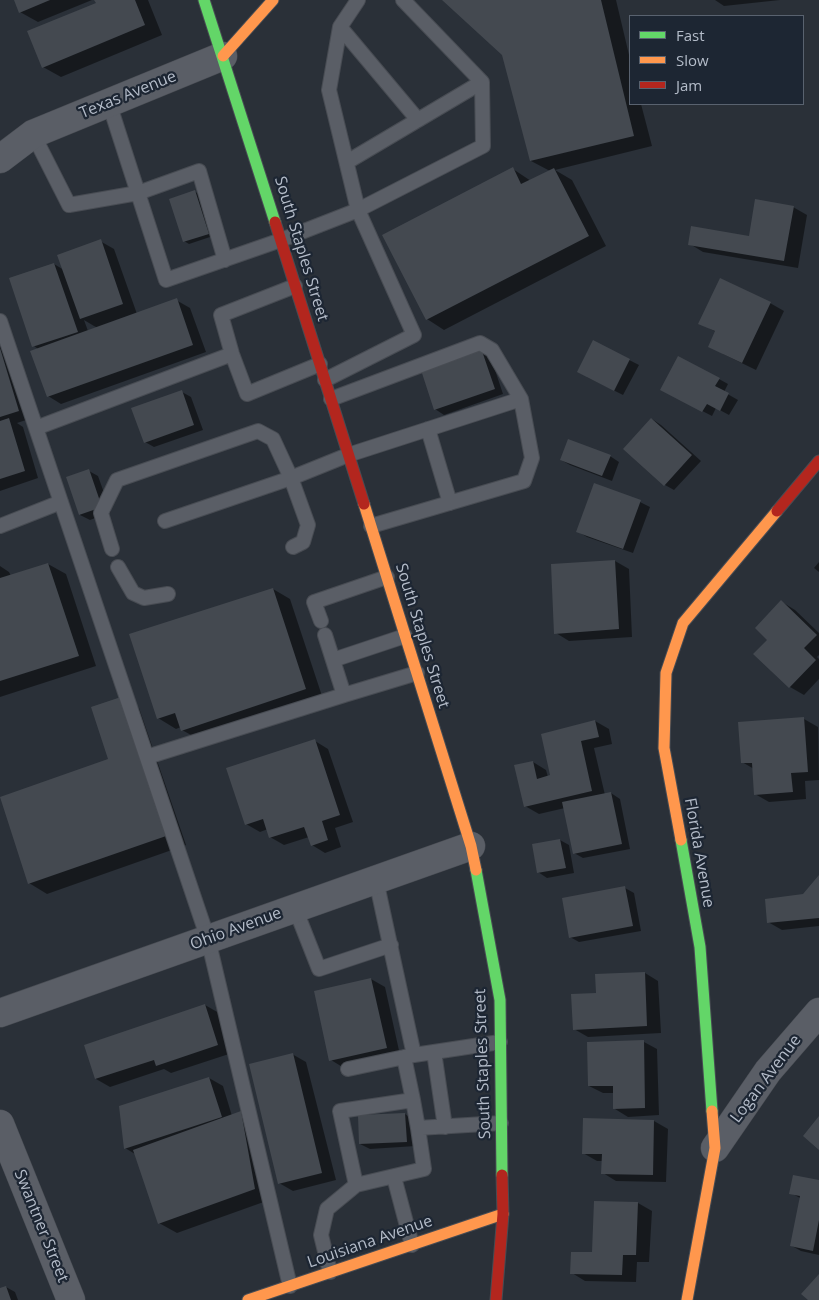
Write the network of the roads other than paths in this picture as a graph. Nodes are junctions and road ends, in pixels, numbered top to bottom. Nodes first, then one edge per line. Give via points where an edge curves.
1 (204, 0) edge
2 (273, 0) edge
3 (358, 0) edge
4 (403, 0) edge
5 (340, 27) junction
6 (223, 56) junction
7 (482, 82) junction
8 (109, 103) junction
9 (418, 120) junction
10 (33, 134) junction
11 (0, 143) edge
12 (0, 159) edge
13 (347, 162) junction
14 (138, 193) junction
15 (358, 210) junction
16 (281, 240) junction
17 (225, 260) junction
18 (295, 286) junction
19 (0, 321) edge
20 (232, 354) junction
21 (320, 364) junction
22 (325, 380) junction
23 (331, 399) junction
24 (521, 399) junction
25 (36, 428) junction
26 (428, 429) junction
27 (348, 455) junction
28 (819, 460) edge
29 (291, 478) junction
30 (61, 502) junction
31 (450, 503) junction
32 (165, 521) dead end
33 (0, 526) edge
34 (371, 526) junction
35 (293, 547) dead end
36 (112, 549) dead end
37 (118, 567) dead end
38 (387, 577) junction
39 (168, 594) dead end
40 (320, 621) dead end
41 (325, 635) dead end
42 (406, 636) junction
43 (333, 660) junction
44 (417, 673) junction
45 (344, 695) junction
46 (147, 757) junction
47 (471, 846) junction
48 (376, 880) junction
49 (295, 908) junction
50 (208, 939) junction
51 (391, 945) junction
52 (819, 1012) edge
53 (0, 1013) edge
54 (500, 1042) junction
55 (434, 1052) junction
56 (409, 1056) junction
57 (348, 1069) dead end
58 (413, 1100) junction
59 (501, 1123) junction
60 (0, 1124) edge
61 (446, 1126) junction
62 (418, 1128) junction
63 (716, 1148) junction
64 (394, 1177) junction
65 (356, 1185) junction
66 (503, 1214) junction
67 (412, 1245) junction
68 (330, 1272) junction
69 (290, 1286) junction
70 (71, 1300) edge
71 (248, 1300) edge
72 (496, 1300) edge
73 (687, 1300) edge

1 - 6 main road, South Staples Street
2 - 6 main road
3 - 5 lane
4 - 7 lane
5 - 9 lane
5 - 13 lane via 329,90
6 - 8 street, Texas Avenue
6 - 16 main road, South Staples Street
7 - 9 lane
7 - 15 lane via 483,146
8 - 10 street, Texas Avenue
8 - 14 lane
9 - 13 lane
10 - 11 street, Texas Avenue
10 - 12 street, Texas Avenue
10 - 14 lane via 69,205
13 - 15 lane
14 - 17 lane via 166,280
14 - 17 lane via 199,171
15 - 16 lane
15 - 22 lane via 414,334
16 - 17 lane
16 - 18 main road, South Staples Street
18 - 20 lane via 220,315
18 - 21 main road, South Staples Street
19 - 25 lane
20 - 21 lane via 247,394
20 - 25 lane
21 - 22 main road, South Staples Street
22 - 23 main road, South Staples Street
23 - 24 lane via 480,343 492,350
23 - 27 main road, South Staples Street
24 - 26 lane
24 - 31 lane via 532,458 524,481
25 - 30 lane
26 - 27 lane
26 - 31 lane
27 - 29 lane
27 - 34 main road, South Staples Street
28 - 63 main road, Florida Avenue via 683,623 666,673 664,748 700,947
29 - 32 lane
29 - 35 lane via 308,525 303,542
29 - 36 lane via 273,438 258,431 117,480 101,513
30 - 33 lane
30 - 46 lane
31 - 34 lane
34 - 38 main road, South Staples Street
37 - 39 lane via 133,593 144,598
38 - 40 lane via 314,602
38 - 42 main road, South Staples Street
41 - 43 lane
42 - 43 lane
42 - 44 main road, South Staples Street
43 - 45 lane
44 - 45 lane
44 - 47 main road, South Staples Street
45 - 46 lane
46 - 50 lane
47 - 48 street, Ohio Avenue
47 - 54 main road, South Staples Street via 500,1000
48 - 49 street, Ohio Avenue
48 - 51 lane
49 - 50 street, Ohio Avenue
49 - 51 lane via 319,969
50 - 53 street, Ohio Avenue
50 - 69 lane
51 - 56 lane
52 - 63 street, Logan Avenue via 768,1071
54 - 55 lane
54 - 59 main road, South Staples Street
55 - 56 lane
55 - 61 lane
56 - 57 lane
56 - 58 lane
58 - 62 lane
58 - 65 lane via 340,1111
59 - 61 lane
59 - 66 main road, South Staples Street
60 - 70 street, Swantner Street
61 - 62 lane
62 - 64 lane via 424,1169
63 - 73 main road, Florida Avenue
64 - 65 lane
64 - 67 lane
65 - 68 lane via 328,1209 321,1234
66 - 67 main road, Louisiana Avenue
66 - 72 main road, South Staples Street
67 - 68 main road, Louisiana Avenue
68 - 69 main road, Louisiana Avenue
69 - 71 main road, Louisiana Avenue

